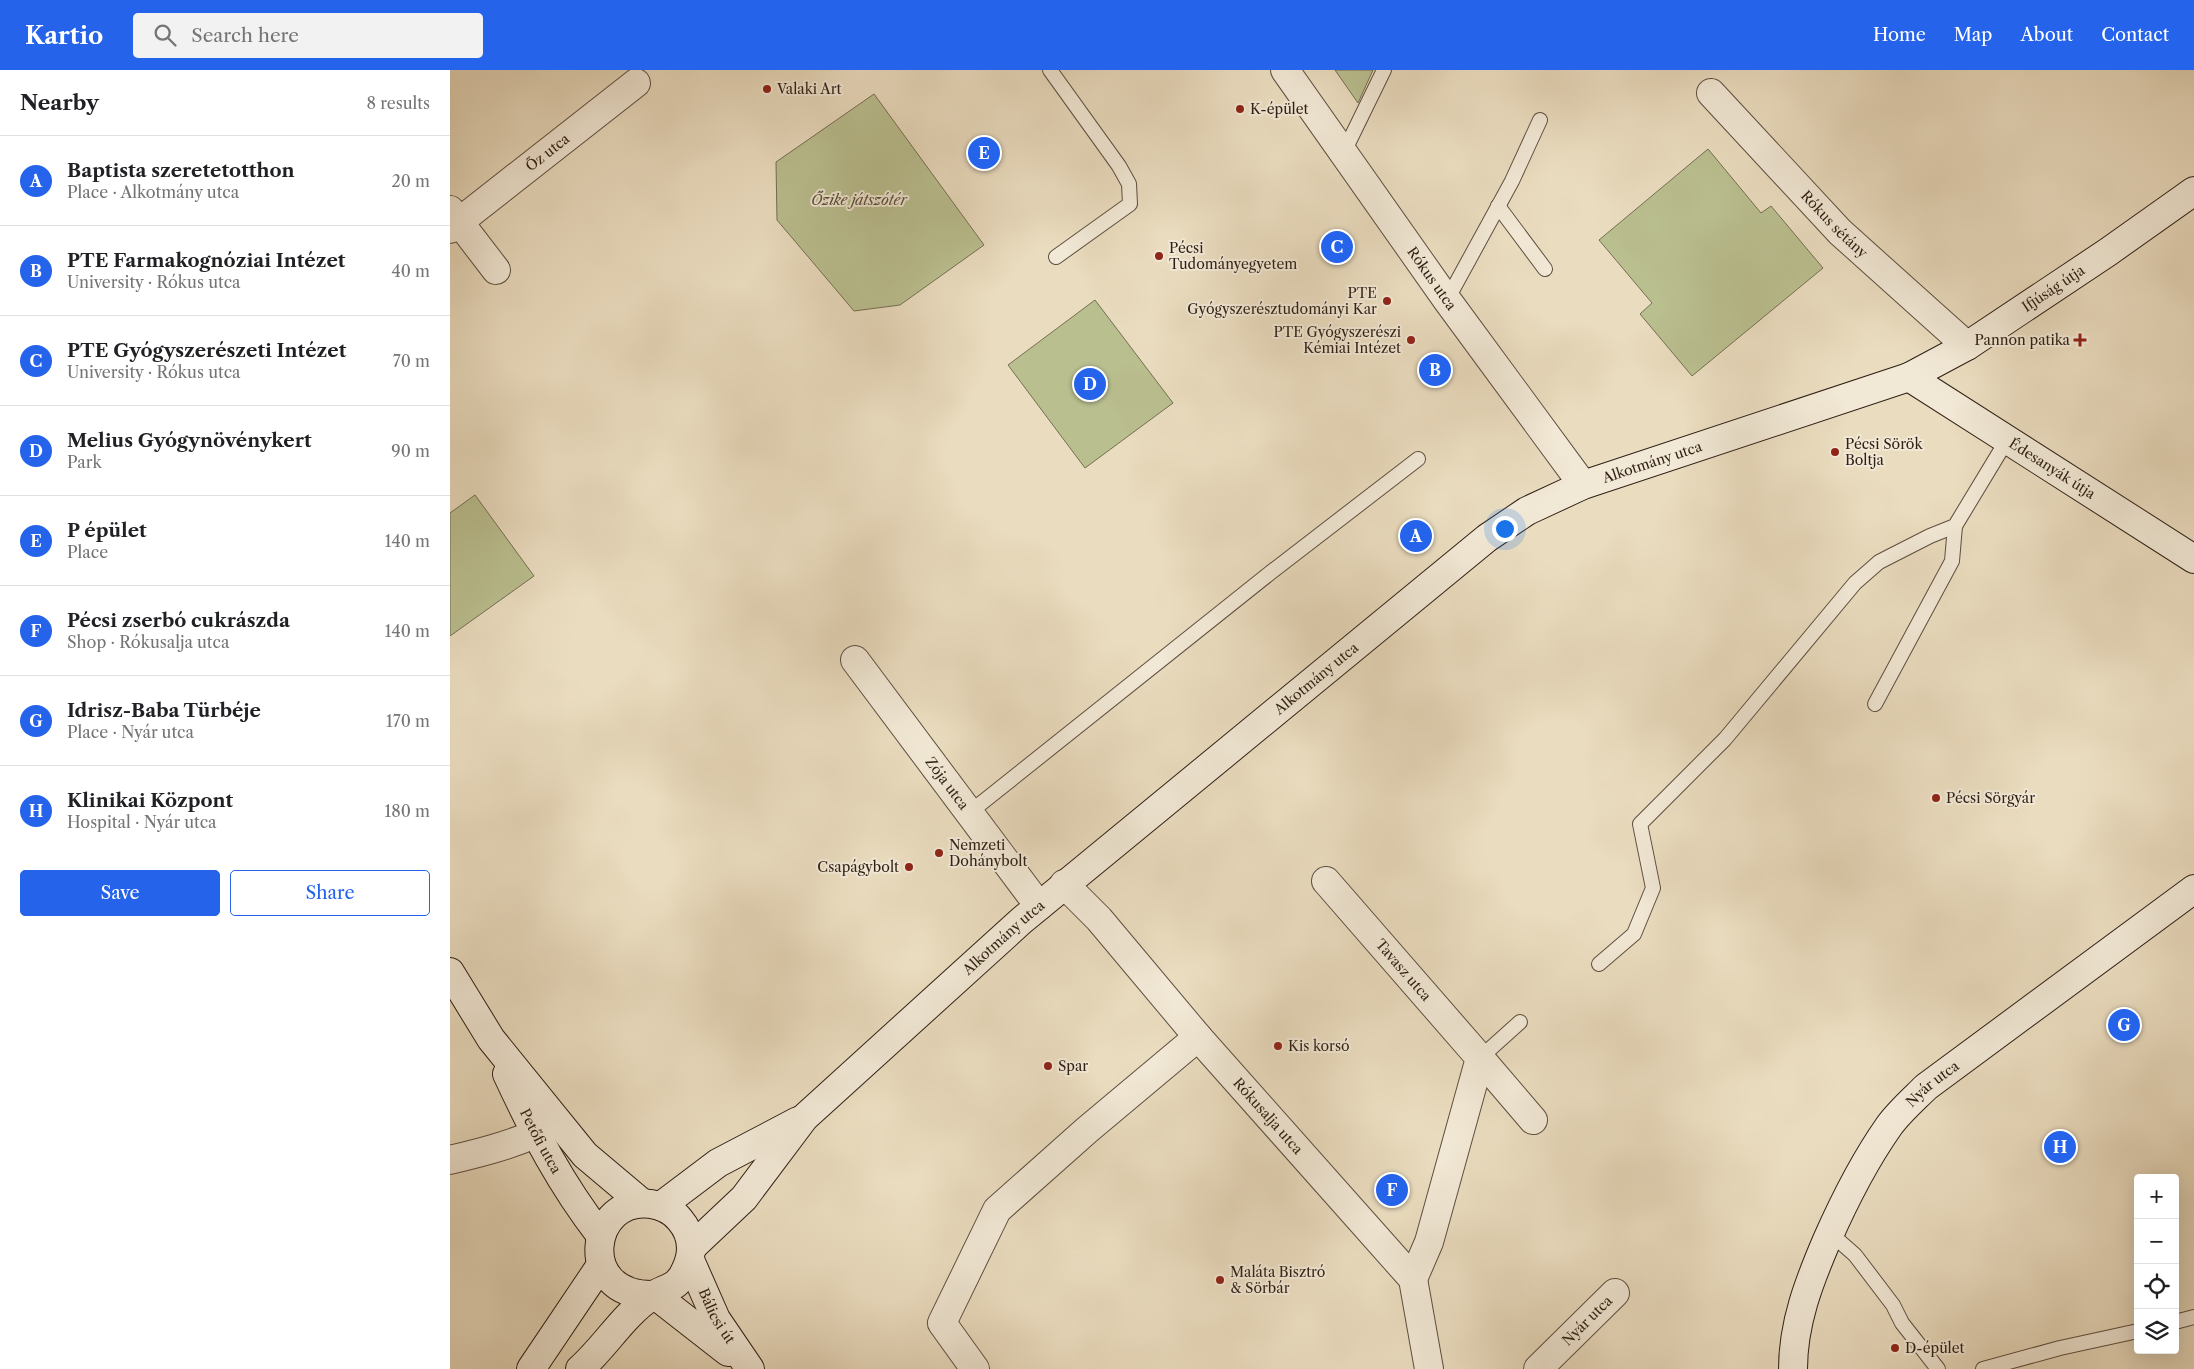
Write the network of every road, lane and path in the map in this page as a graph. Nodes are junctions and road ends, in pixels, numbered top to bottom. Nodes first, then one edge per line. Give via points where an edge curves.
1 (1050, 70) edge
2 (1284, 70) edge
3 (1384, 70) edge
4 (636, 83) dead end
5 (1711, 93) dead end
6 (1540, 120) dead end
7 (1343, 154) junction
8 (2194, 191) edge
9 (1498, 206) junction
10 (453, 220) edge
11 (1056, 257) dead end
12 (1545, 269) dead end
13 (496, 270) dead end
14 (1447, 300) junction
15 (1967, 346) junction
16 (1909, 378) junction
17 (2007, 440) junction
18 (1418, 459) dead end
19 (1583, 484) junction
20 (1956, 526) junction
21 (2194, 560) edge
22 (855, 660) dead end
23 (1875, 704) dead end
24 (969, 813) junction
25 (1326, 881) dead end
26 (1064, 884) junction
27 (2194, 889) edge
28 (1039, 906) junction
29 (1599, 964) dead end
30 (450, 972) edge
31 (1520, 1022) dead end
32 (1198, 1037) junction
33 (491, 1039) junction
34 (1480, 1058) junction
35 (804, 1118) junction
36 (1533, 1120) dead end
37 (534, 1134) junction
38 (450, 1160) edge
39 (652, 1205) junction
40 (1830, 1233) junction
41 (601, 1236) junction
42 (691, 1254) junction
43 (601, 1265) junction
44 (1413, 1279) junction
45 (1615, 1292) dead end
46 (654, 1295) junction
47 (2194, 1317) edge
48 (2179, 1321) edge
49 (2134, 1332) edge
50 (531, 1369) edge
51 (580, 1369) edge
52 (750, 1369) edge
53 (975, 1369) edge
54 (1429, 1369) edge
55 (1538, 1369) edge
56 (1793, 1369) edge
57 (1938, 1369) edge
58 (1983, 1369) edge

1 - 11 lane via 1119,166 1129,184 1130,204
2 - 7 street, Rókus utca
3 - 7 lane
4 - 10 street, Őz utca
5 - 15 street, Rókus sétány via 1840,232
6 - 9 lane
7 - 14 street, Rókus utca
8 - 15 street, Ifjúság útja
9 - 12 lane
9 - 14 lane
10 - 13 street, Őz utca
14 - 19 street, Rókus utca
15 - 16 street, Ifjúság útja
16 - 17 street, Édesanyák útja
16 - 19 street, Alkotmány utca
17 - 20 lane
17 - 21 street, Édesanyák útja
18 - 24 lane
19 - 26 street, Alkotmány utca via 1526,511 1486,538
20 - 23 lane via 1952,561
20 - 29 lane via 1879,562 1855,584 1725,739 1640,824 1653,888 1634,934
22 - 24 street, Zója utca
24 - 28 street, Zója utca
25 - 34 street, Tavasz utca
26 - 28 street, Alkotmány utca
26 - 32 street, Rókusalja utca via 1099,919
27 - 40 street, Nyár utca via 1926,1087 1890,1124 1855,1178
28 - 35 street, Alkotmány utca
30 - 33 street, Petőfi utca
31 - 34 lane
32 - 44 street, Rókusalja utca
32 - 53 street via 997,1210 942,1323
33 - 37 street, Petőfi utca
33 - 39 street, Petőfi utca via 585,1155
34 - 36 street, Tavasz utca
34 - 44 street via 1429,1242
35 - 39 street, Alkotmány utca via 718,1164
35 - 42 street, Alkotmány utca via 744,1198
37 - 38 street via 495,1149
37 - 41 street, Petőfi utca via 557,1175
39 - 41 street via 631,1205 616,1213
39 - 42 street via 677,1215 683,1222 690,1238
40 - 56 street, Nyár utca via 1801,1307
40 - 57 lane via 1855,1255
41 - 43 street
42 - 46 street via 678,1282
42 - 52 street, Bálicsi út via 716,1319
43 - 46 street via 622,1290
43 - 50 street
44 - 54 street
45 - 55 street, Nyár utca
46 - 51 street via 627,1318
46 - 52 street, Bálicsi út
47 - 48 lane
49 - 58 lane

